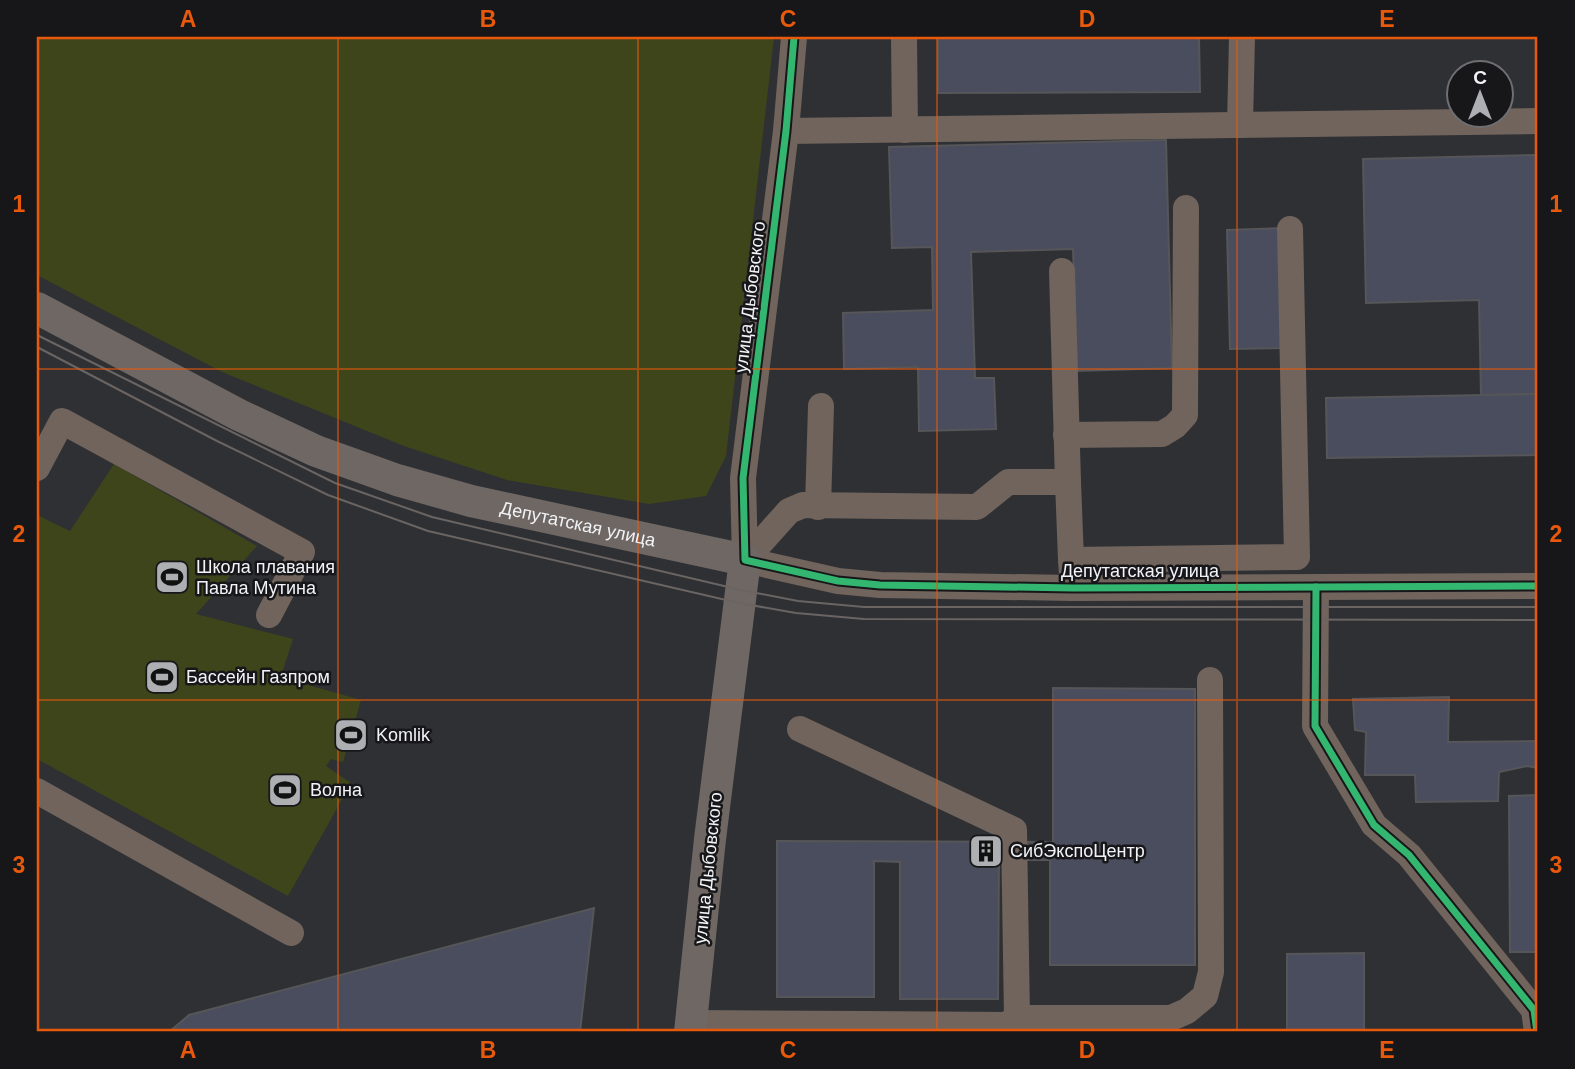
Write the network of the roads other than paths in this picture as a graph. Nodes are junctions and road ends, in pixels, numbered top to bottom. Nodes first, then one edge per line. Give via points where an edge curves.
1 (794, 37) edge
2 (904, 37) edge
3 (1242, 37) edge
4 (1538, 121) edge
5 (1240, 125) junction
6 (905, 130) junction
7 (786, 131) junction
8 (1186, 208) dead end
9 (1290, 229) dead end
10 (1062, 271) dead end
11 (37, 308) edge
12 (821, 407) dead end
13 (1066, 435) junction
14 (37, 468) edge
15 (1068, 482) junction
16 (818, 507) junction
17 (1072, 559) junction
18 (745, 560) junction
19 (1538, 586) edge
20 (1316, 587) junction
21 (1073, 588) junction
22 (269, 615) dead end
23 (1210, 680) dead end
24 (800, 729) dead end
25 (37, 791) edge
26 (291, 933) dead end
27 (1017, 1018) junction
28 (691, 1028) edge
29 (864, 1028) edge
30 (1537, 1032) edge

1 - 7 street, улица Дыбовского
2 - 6 street
3 - 5 street
4 - 5 street
5 - 6 street
6 - 7 street
7 - 18 street, улица Дыбовского via 743,478
8 - 13 street via 1185,415 1162,434
9 - 17 street via 1297,557
10 - 13 street
11 - 18 main road, Депутатская улица via 316,452 471,501
12 - 16 street
13 - 15 street
14 - 22 street via 62,421 302,552
15 - 16 street via 1008,482 977,507
15 - 17 street
16 - 18 street via 803,505 789,511
17 - 21 street
18 - 21 street, Депутатская улица via 838,581 880,585
18 - 28 main road, улица Дыбовского
19 - 20 street, Депутатская улица
20 - 21 street, Депутатская улица
20 - 30 street via 1315,726 1374,825 1409,855 1534,1010
23 - 27 street via 1211,972 1205,996 1171,1018
24 - 27 street via 1014,830
25 - 26 street
27 - 29 street via 1006,1025
28 - 29 street

